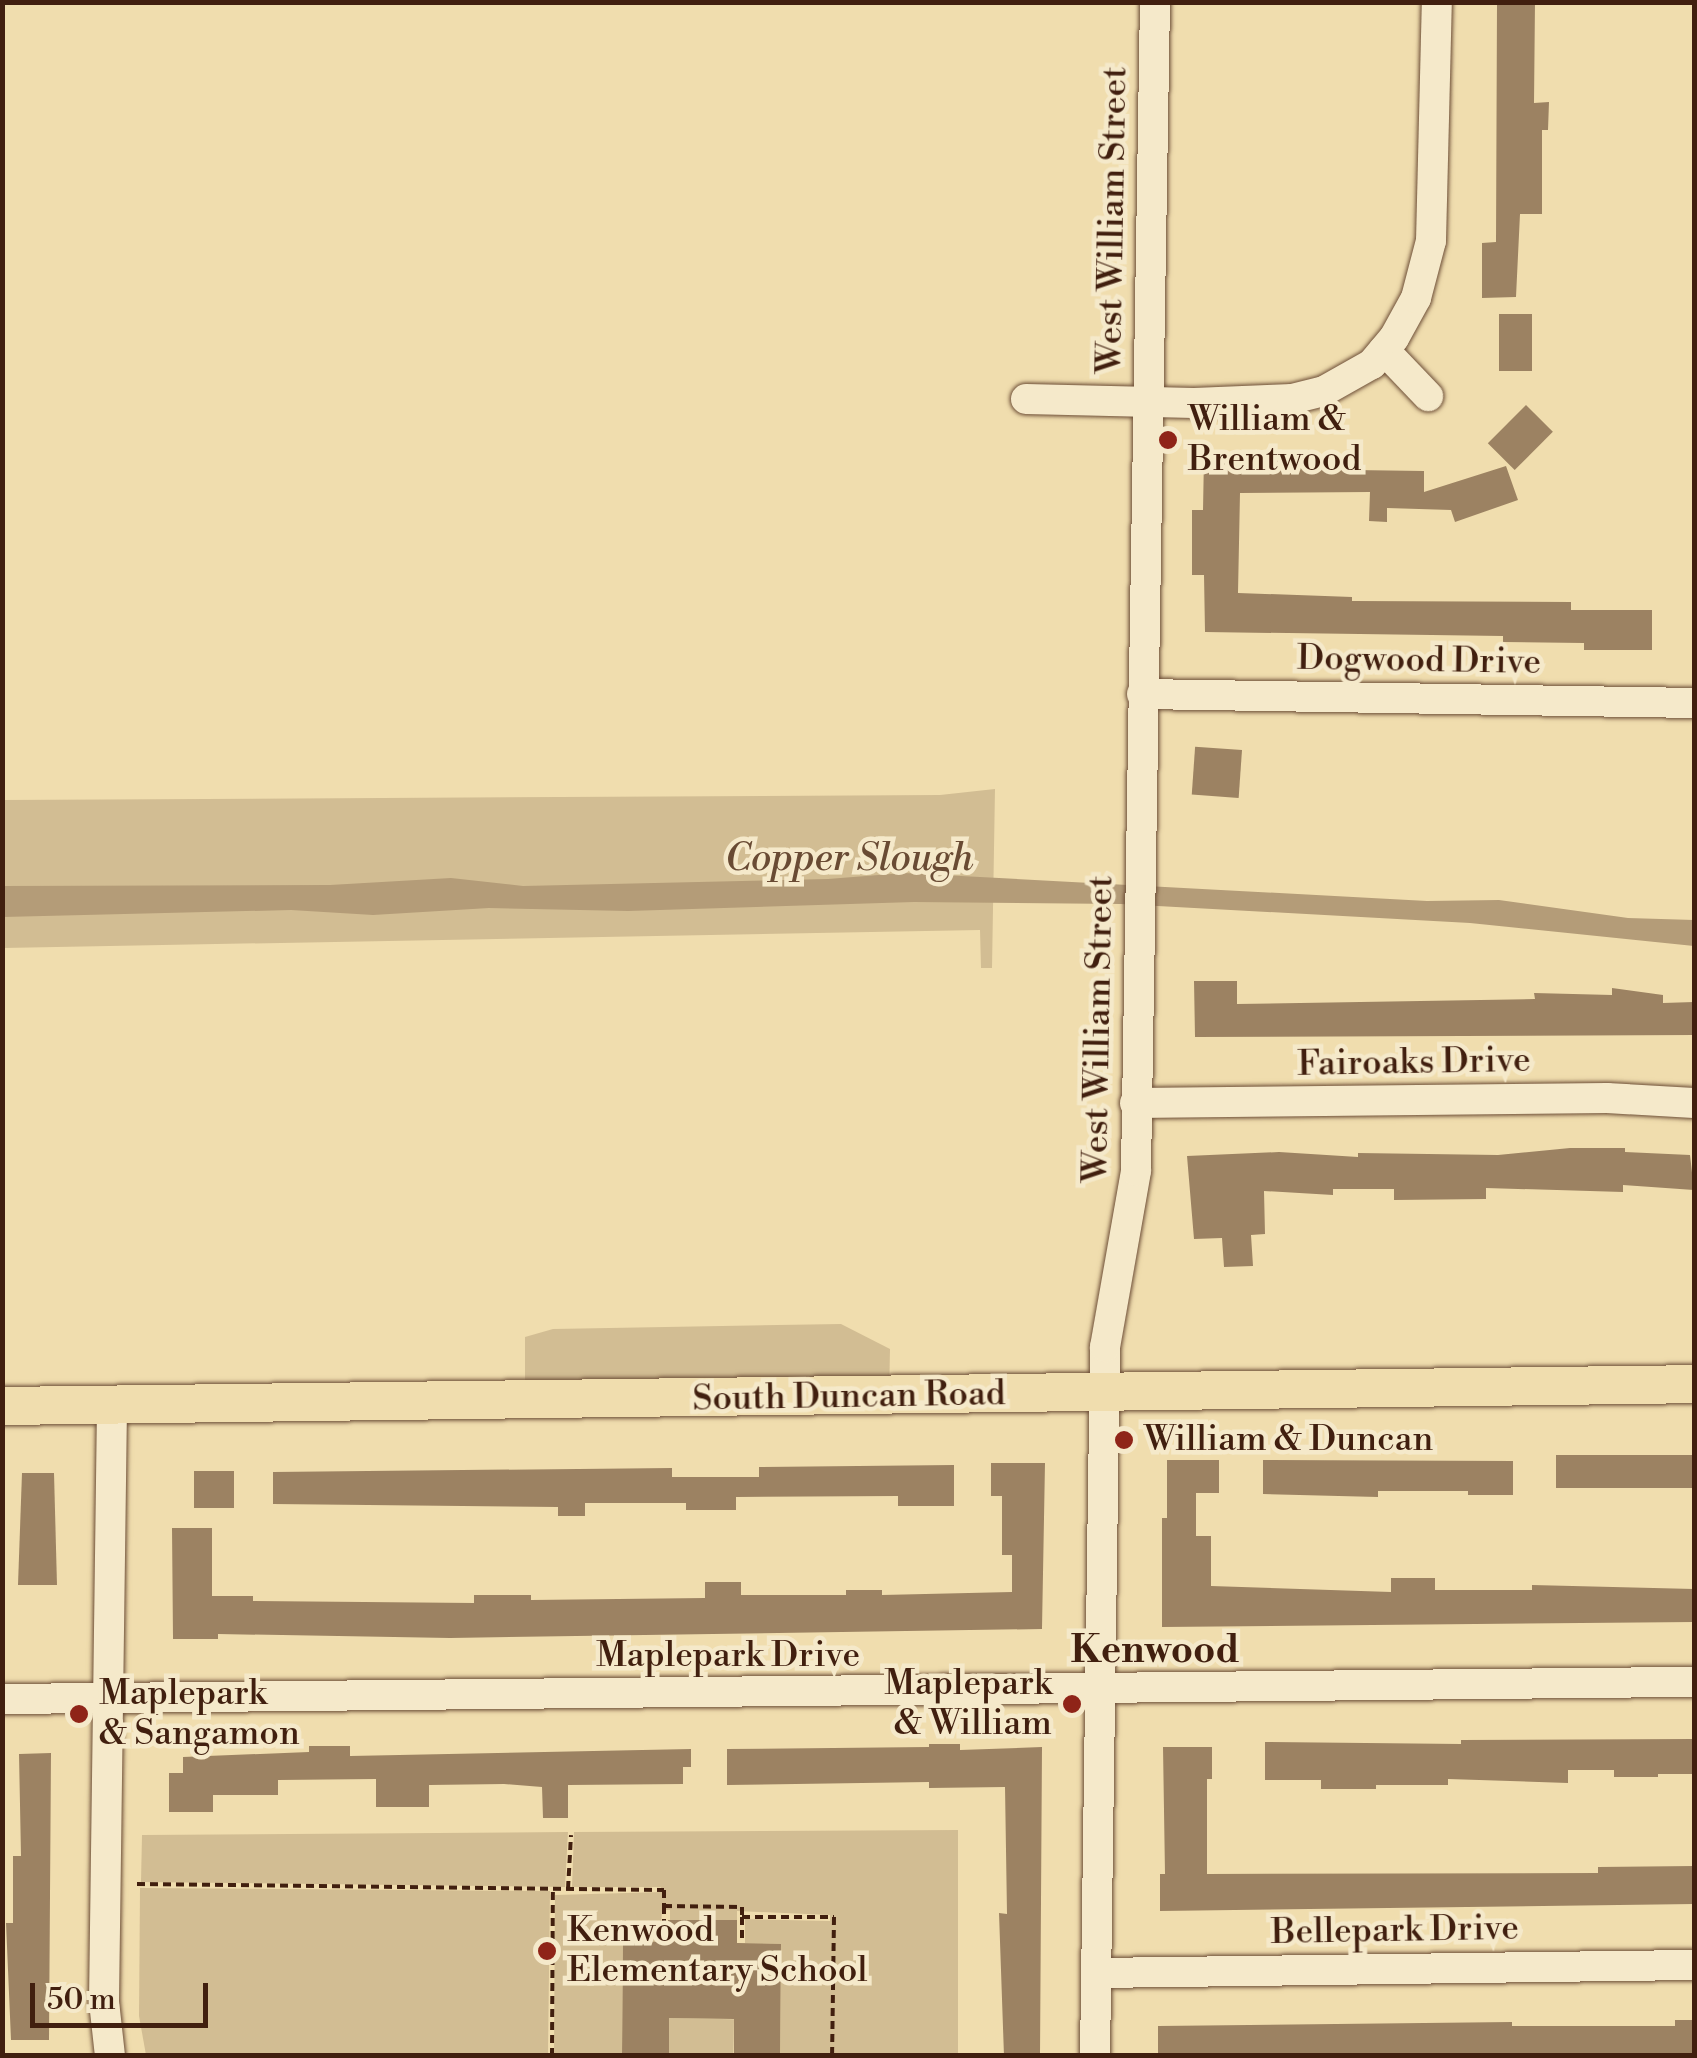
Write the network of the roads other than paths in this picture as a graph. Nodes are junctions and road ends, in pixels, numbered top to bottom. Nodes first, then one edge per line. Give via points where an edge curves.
1 (1154, 2) edge
2 (1437, 2) edge
3 (1384, 350) junction
4 (1428, 396) dead end
5 (1026, 399) dead end
6 (1148, 400) junction
7 (1142, 694) junction
8 (1694, 703) edge
9 (1694, 1102) edge
10 (1135, 1103) junction
11 (1694, 1384) edge
12 (1105, 1394) junction
13 (112, 1405) junction
14 (2, 1406) edge
15 (1694, 1682) edge
16 (1100, 1690) junction
17 (106, 1698) junction
18 (2, 1699) edge
19 (1694, 1965) edge
20 (1097, 1973) junction
21 (110, 2056) edge
22 (1095, 2056) edge

1 - 6 street, West William Street
2 - 3 street via 1432,241 1416,298
3 - 4 street
3 - 6 street via 1351,378 1292,400
5 - 6 street
6 - 7 street, West William Street
7 - 8 street, Dogwood Drive
7 - 10 street, West William Street
9 - 10 street, Fairoaks Drive
10 - 12 street, West William Street via 1136,1171 1108,1321
11 - 12 main road, South Duncan Road
12 - 13 main road, South Duncan Road
12 - 16 street, West William Street
13 - 14 main road, South Duncan Road
13 - 17 street
15 - 16 street, Maplepark Drive
16 - 17 street, Maplepark Drive
16 - 20 street, West William Street
17 - 18 street, Maplepark Drive
17 - 21 street via 104,2002
19 - 20 street, Bellepark Drive
20 - 22 street, West William Street

